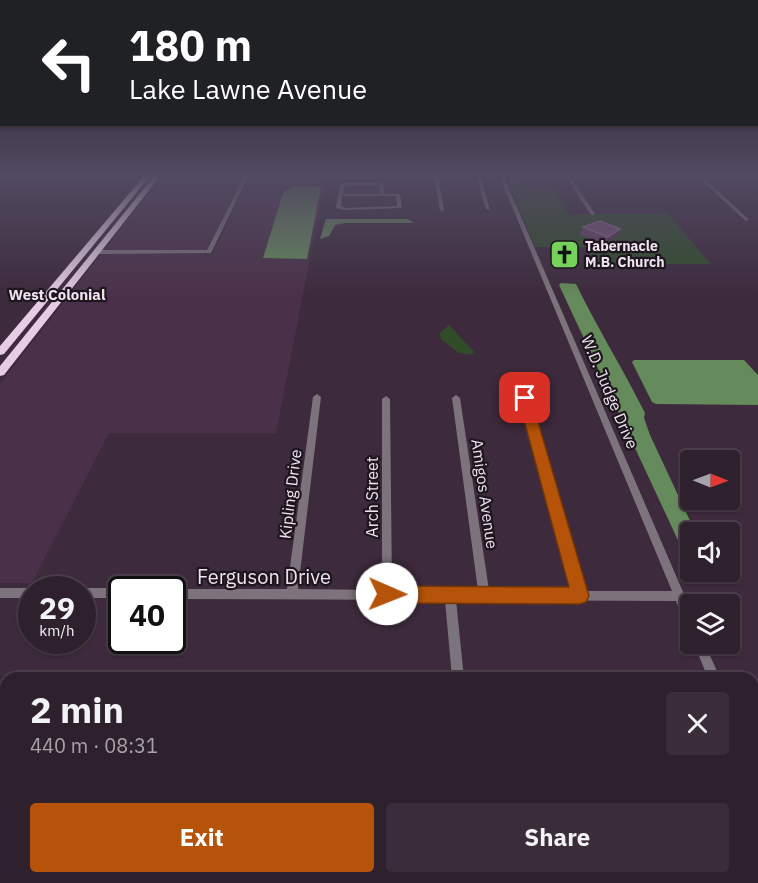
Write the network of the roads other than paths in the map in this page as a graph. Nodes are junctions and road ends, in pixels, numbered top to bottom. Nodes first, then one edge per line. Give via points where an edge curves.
1 (113, 216) edge
2 (125, 216) edge
3 (227, 216) edge
4 (518, 216) edge
5 (742, 216) edge
6 (746, 220) dead end
7 (104, 227) junction
8 (99, 249) junction
9 (60, 280) junction
10 (54, 306) junction
11 (2, 350) edge
12 (0, 368) edge
13 (0, 373) edge
14 (317, 397) dead end
15 (456, 398) dead end
16 (525, 398) dead end
17 (386, 399) dead end
18 (0, 593) edge
19 (18, 593) edge
20 (186, 594) edge
21 (292, 594) junction
22 (387, 594) junction
23 (450, 595) junction
24 (484, 595) junction
25 (580, 596) junction
26 (679, 596) joint
27 (704, 654) edge
28 (457, 672) edge
29 (712, 672) edge

1 - 7 highway
2 - 8 highway
3 - 8 street via 209,252
4 - 26 street, W.D. Judge Drive
5 - 6 street
7 - 8 highway via 111,228
7 - 9 highway
8 - 10 highway
9 - 10 highway via 63,282 47,303
9 - 11 highway
10 - 13 highway
11 - 12 highway via 12,351
14 - 21 street, Kipling Drive
15 - 24 street, Amigos Avenue
16 - 25 street
17 - 22 street, Arch Street
18 - 19 street
20 - 21 street, Ferguson Drive
21 - 22 street, Ferguson Drive
22 - 23 street, Ferguson Drive
23 - 24 street, Ferguson Drive
23 - 28 street
24 - 25 street, Ferguson Drive
25 - 26 street, Ferguson Drive
27 - 29 street

